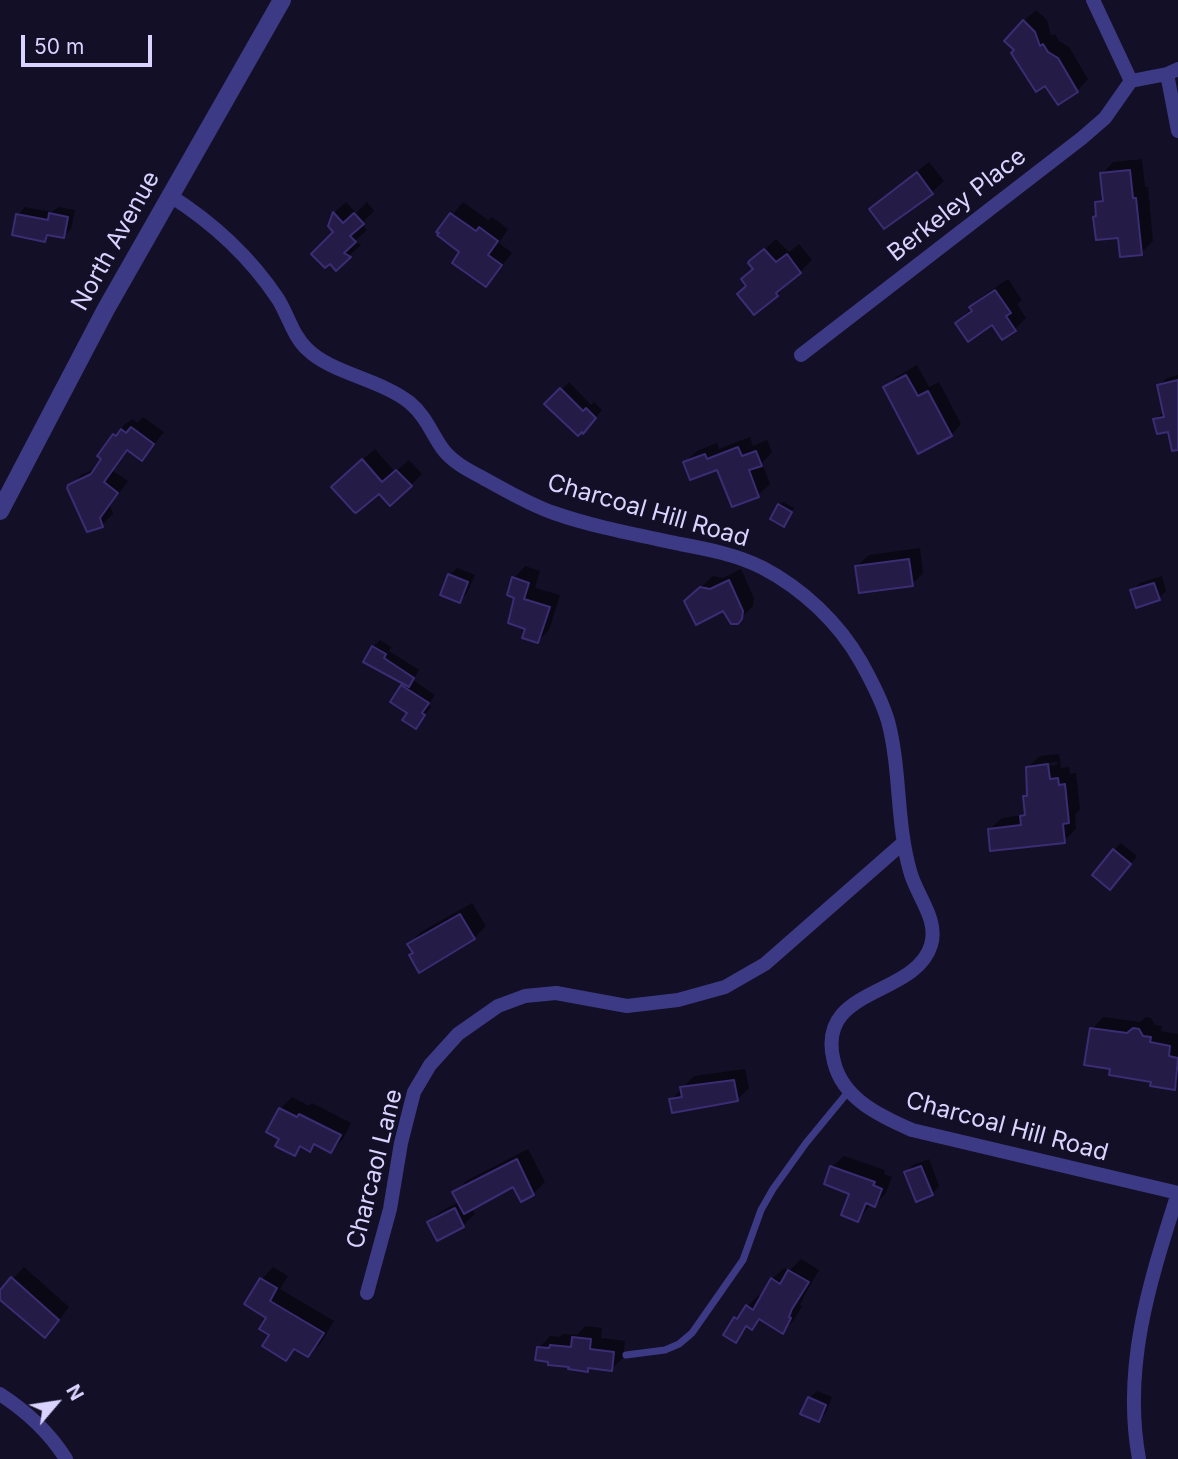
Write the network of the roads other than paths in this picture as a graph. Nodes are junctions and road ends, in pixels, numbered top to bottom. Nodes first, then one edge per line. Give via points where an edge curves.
1 (282, 0) edge
2 (1093, 0) edge
3 (1172, 72) edge
4 (1131, 81) junction
5 (1178, 131) edge
6 (169, 195) junction
7 (801, 355) dead end
8 (0, 511) edge
9 (903, 843) junction
10 (848, 1092) junction
11 (1178, 1193) edge
12 (367, 1293) dead end
13 (626, 1355) dead end
14 (0, 1394) edge
15 (66, 1459) edge
16 (1139, 1459) edge

1 - 6 street, North Avenue
2 - 4 street
3 - 4 street
3 - 5 street
4 - 7 street, Berkeley Place via 1105,118 1082,138
6 - 8 street, North Avenue
6 - 9 street, Charcoal Hill Road via 249,261 308,351 411,403 460,465 552,513 762,567 824,612 860,660 888,722
9 - 10 street, Charcoal Hill Road via 932,926 932,941 917,969 855,1002 837,1022 832,1050
9 - 12 street, Charcaol Lane via 765,964 725,986 678,1000 627,1006 556,993 524,996 498,1006 458,1034 430,1065 414,1093
10 - 11 street, Charcoal Hill Road via 912,1130
10 - 13 lane via 773,1189 743,1260 692,1333 665,1350
11 - 16 street via 1142,1320 1133,1378
14 - 15 street via 30,1417

